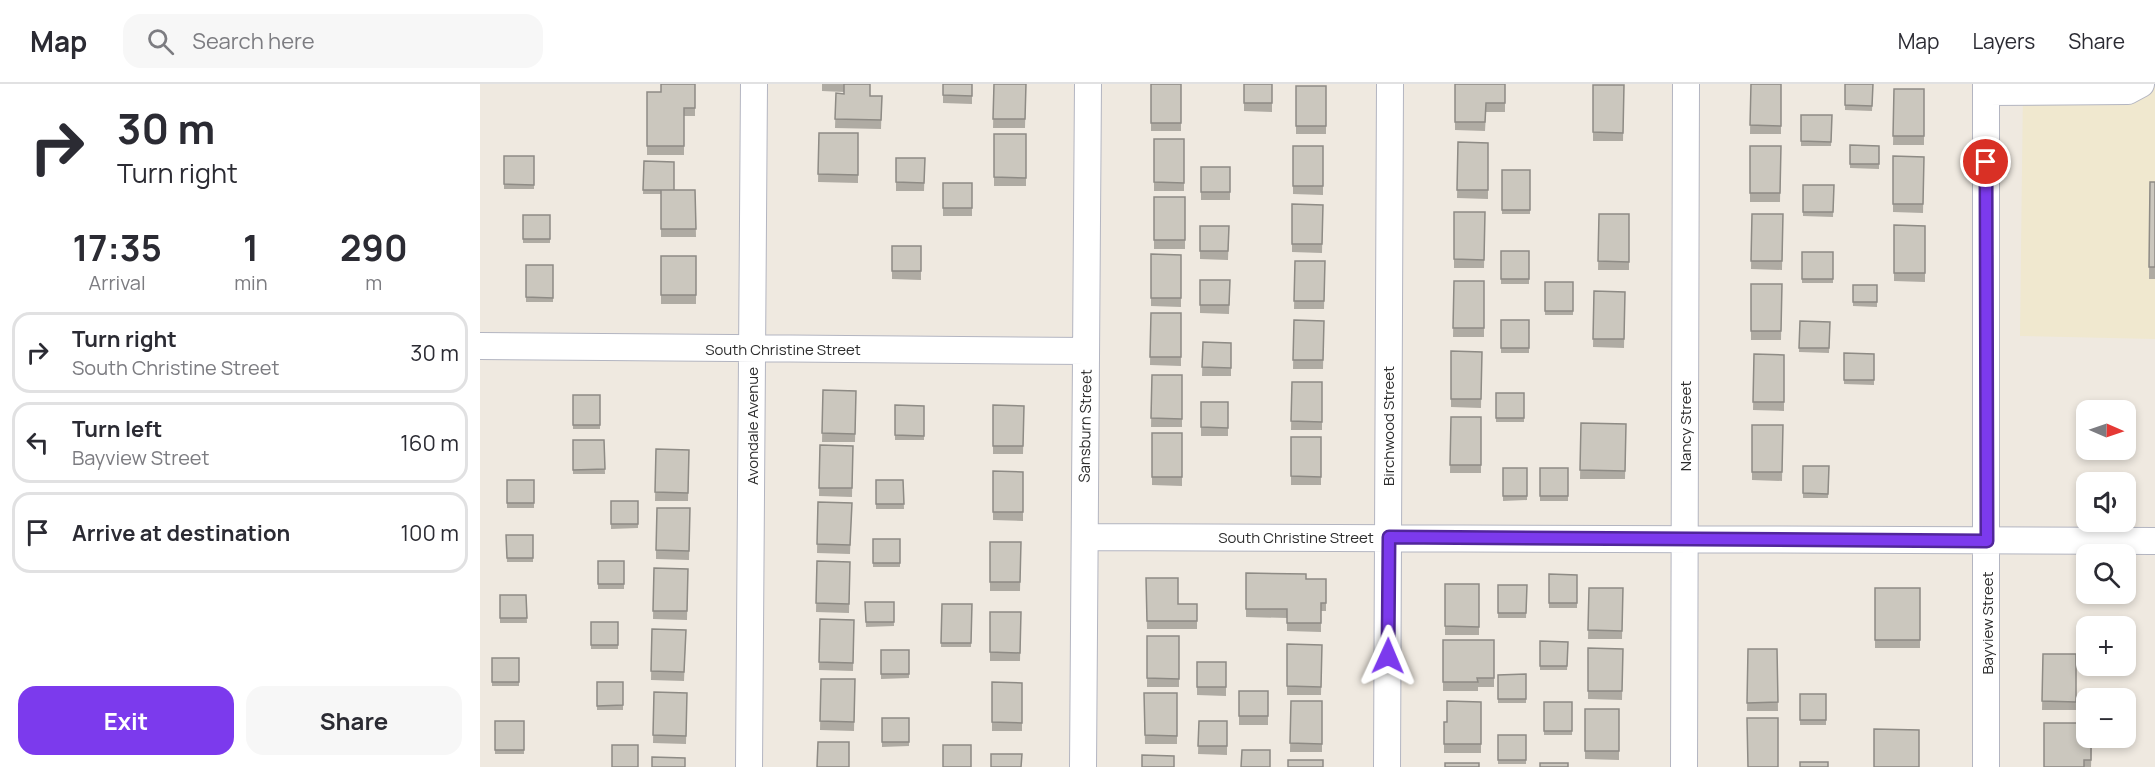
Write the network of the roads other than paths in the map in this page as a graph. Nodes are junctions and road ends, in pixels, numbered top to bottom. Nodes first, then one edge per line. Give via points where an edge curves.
1 (754, 84) edge
2 (1088, 84) edge
3 (1390, 84) edge
4 (1686, 84) edge
5 (2141, 84) edge
6 (1986, 88) edge
7 (480, 346) edge
8 (753, 347) junction
9 (1086, 351) junction
10 (1084, 537) junction
11 (1389, 537) junction
12 (1684, 539) junction
13 (1987, 541) junction
14 (2155, 541) edge
15 (749, 767) edge
16 (1083, 767) edge
17 (1387, 767) edge
18 (1684, 767) edge
19 (1986, 767) edge

1 - 8 street, Avondale Avenue
2 - 9 street, Sansburn Street
3 - 11 street, Birchwood Street
4 - 12 street, Nancy Street
5 - 6 street via 2128,91
6 - 13 street, Bayview Street
7 - 8 street, South Christine Street
8 - 9 street, South Christine Street
8 - 15 street, Avondale Avenue
9 - 10 street, Sansburn Street
10 - 11 street, South Christine Street
10 - 16 street, Sansburn Street
11 - 12 street, South Christine Street
11 - 17 street, Birchwood Street
12 - 13 street, South Christine Street
12 - 18 street, Nancy Street
13 - 14 street, South Christine Street
13 - 19 street, Bayview Street

